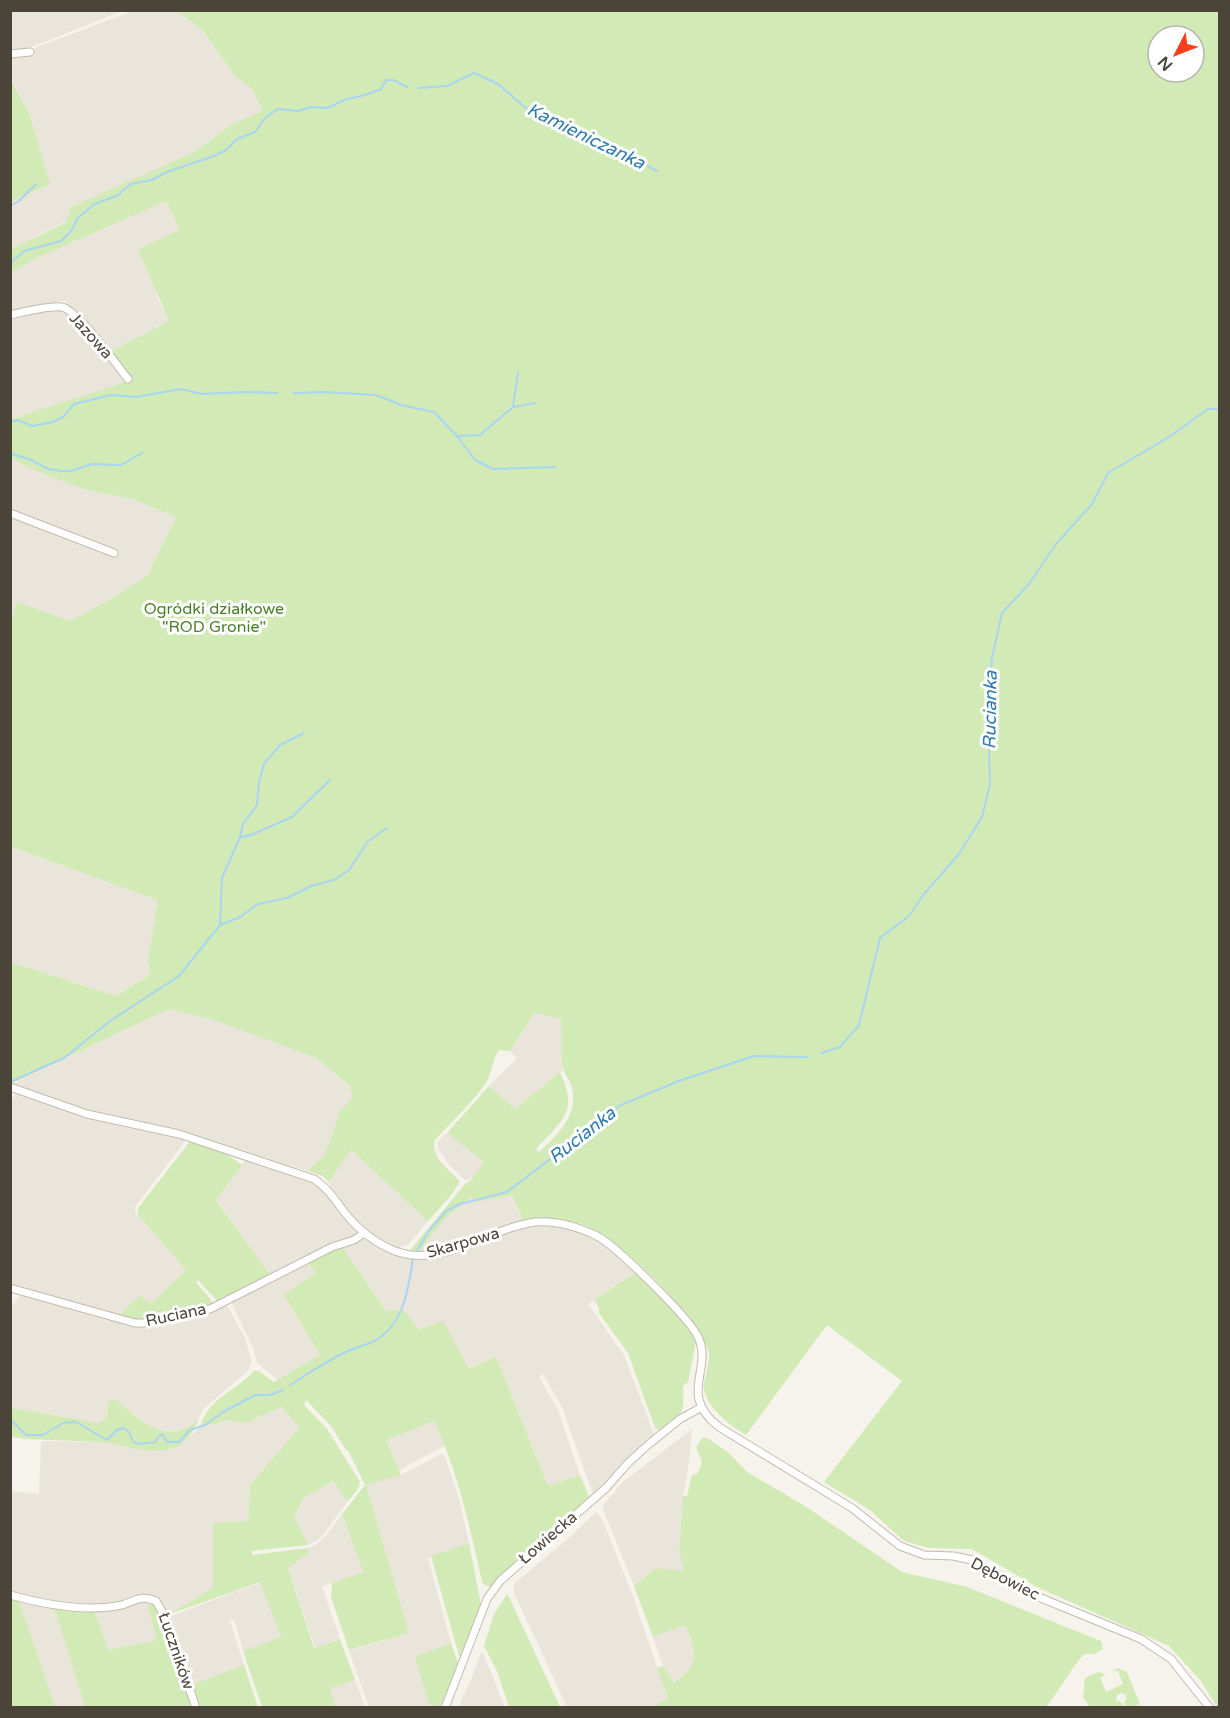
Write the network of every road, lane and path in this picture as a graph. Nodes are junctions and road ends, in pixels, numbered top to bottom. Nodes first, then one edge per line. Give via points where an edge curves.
1 (30, 52) dead end
2 (10, 54) edge
3 (10, 315) edge
4 (128, 379) dead end
5 (10, 513) edge
6 (114, 553) dead end
7 (10, 1087) edge
8 (364, 1233) junction
9 (10, 1288) edge
10 (702, 1407) junction
11 (10, 1595) edge
12 (196, 1707) edge
13 (445, 1707) edge
14 (1210, 1707) edge

1 - 2 street
3 - 4 street, Jazowa via 56,307 68,309
5 - 6 street
7 - 8 street, Skarpowa via 87,1114 179,1134 315,1179
8 - 9 street, Ruciana via 210,1309 144,1323
8 - 10 street, Skarpowa via 394,1250 419,1256 534,1222 572,1227 596,1236 616,1250 696,1333 701,1349 698,1395
10 - 13 street, Łowiecka via 649,1444 613,1482 500,1581 487,1599
10 - 14 street, Dębowiec via 719,1427 852,1508 900,1546 924,1555 979,1563 1041,1598 1159,1650 1190,1680
11 - 12 street, Łuczników via 87,1607 117,1606 143,1597 156,1601

